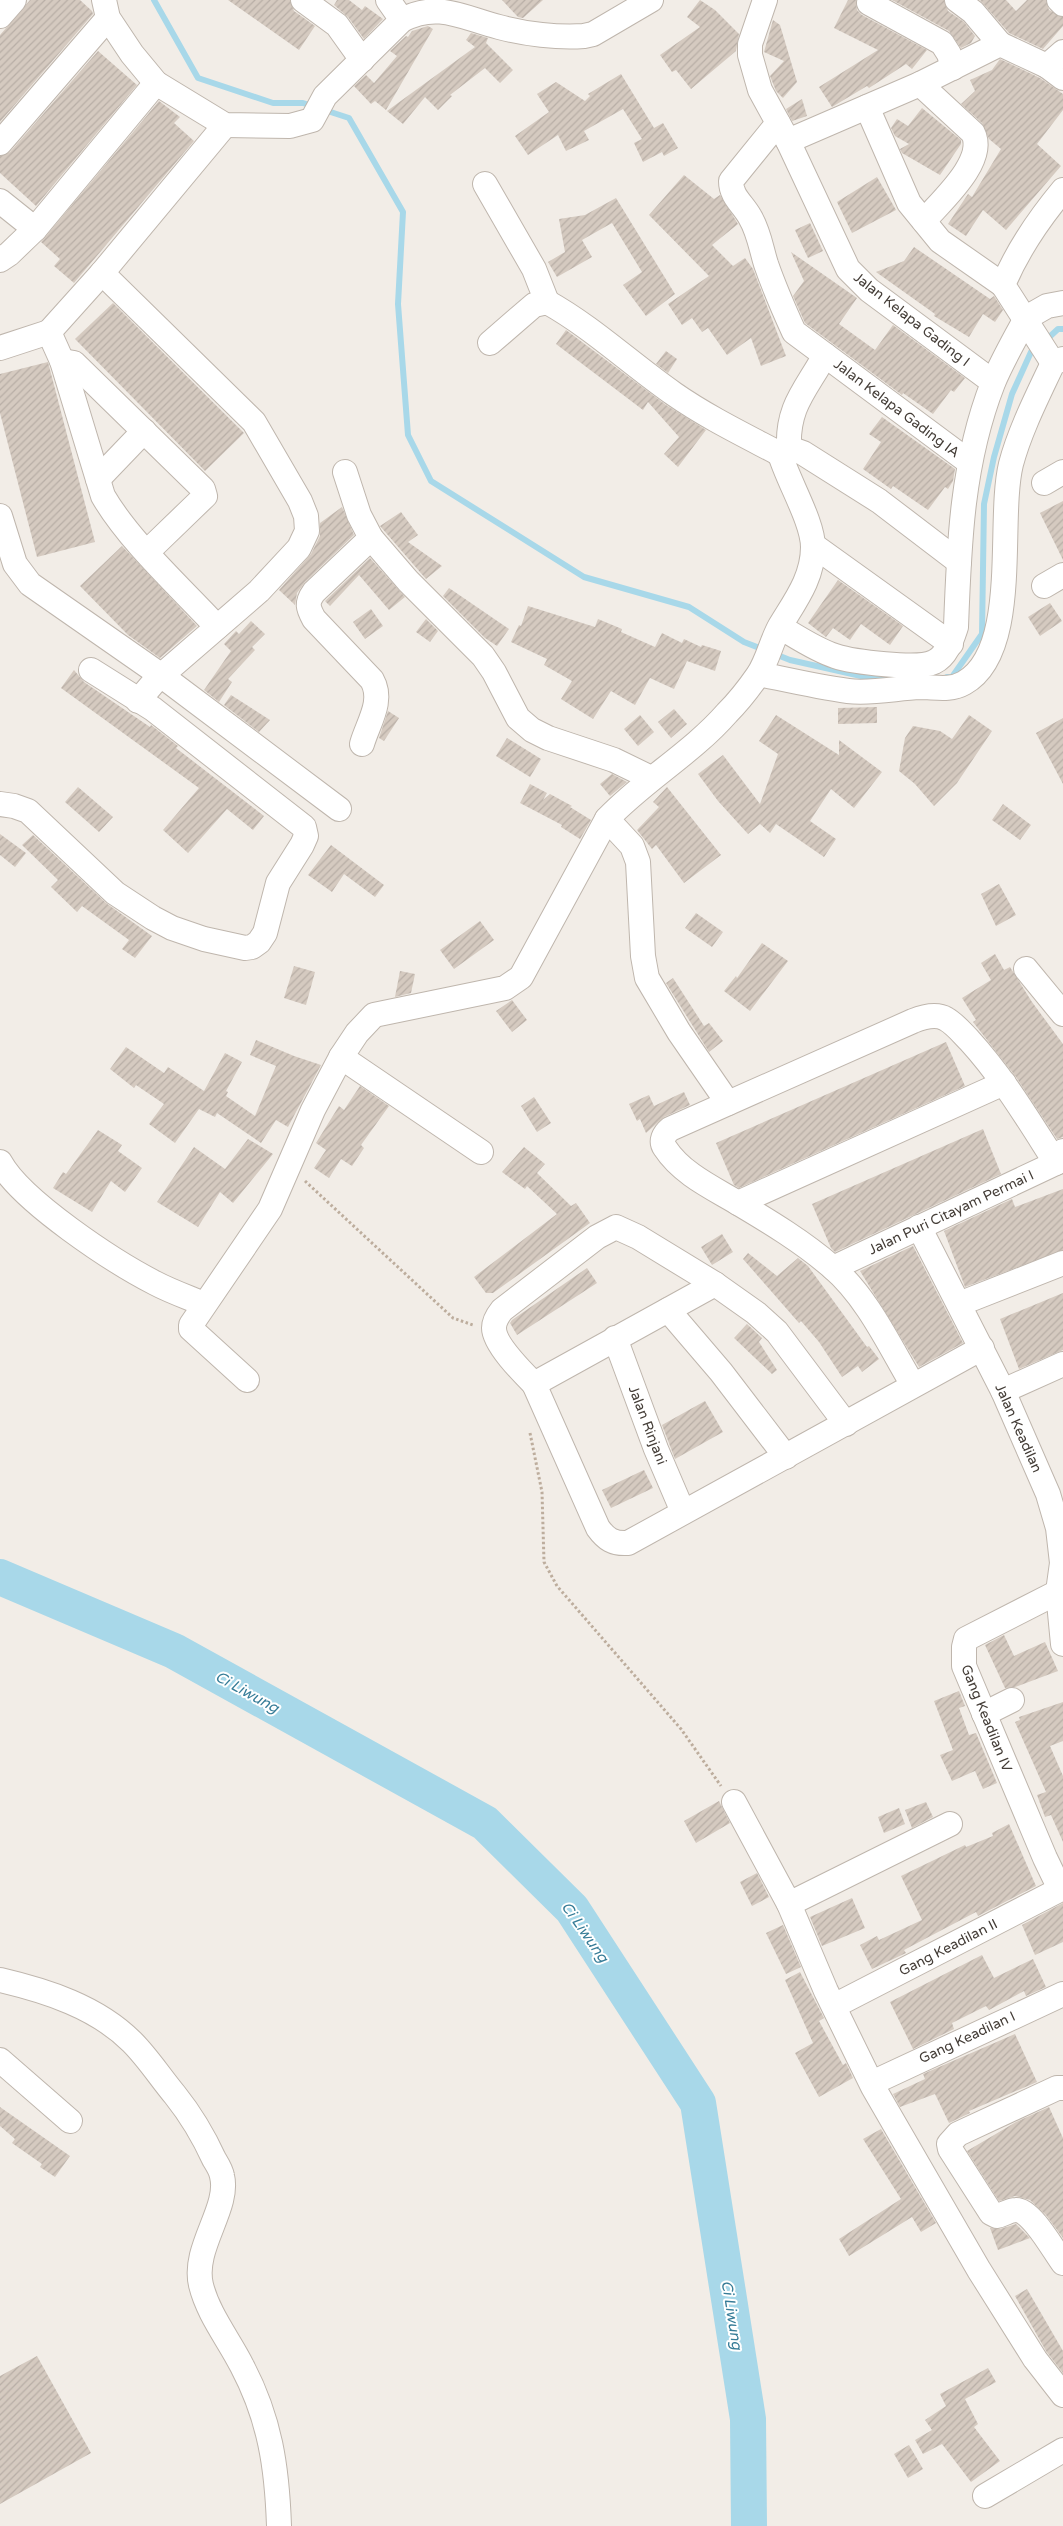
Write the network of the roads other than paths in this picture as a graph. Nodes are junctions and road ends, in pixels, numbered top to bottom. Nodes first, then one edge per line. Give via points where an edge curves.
1 (14, 0) edge
2 (303, 0) edge
3 (388, 0) edge
4 (765, 0) edge
5 (1058, 0) edge
6 (639, 3) edge
7 (870, 3) dead end
8 (971, 4) edge
9 (1063, 4) edge
10 (463, 7) edge
11 (106, 9) edge
12 (0, 16) edge
13 (402, 20) junction
14 (1000, 44) junction
15 (362, 60) junction
16 (1058, 65) edge
17 (953, 68) junction
18 (156, 83) junction
19 (920, 84) junction
20 (867, 107) junction
21 (225, 125) junction
22 (783, 132) junction
23 (0, 143) edge
24 (485, 184) dead end
25 (1063, 190) edge
26 (0, 201) edge
27 (924, 221) junction
28 (35, 229) junction
29 (1, 255) edge
30 (102, 273) junction
31 (1004, 285) junction
32 (546, 302) junction
33 (1063, 303) edge
34 (1028, 321) junction
35 (49, 332) junction
36 (490, 343) dead end
37 (0, 348) edge
38 (825, 355) junction
39 (1054, 358) edge
40 (62, 360) junction
41 (993, 382) junction
42 (144, 432) junction
43 (784, 451) junction
44 (969, 462) junction
45 (345, 472) dead end
46 (98, 479) junction
47 (0, 516) edge
48 (372, 538) junction
49 (813, 546) junction
50 (148, 552) junction
51 (959, 562) junction
52 (217, 627) junction
53 (776, 635) junction
54 (951, 644) junction
55 (91, 670) dead end
56 (761, 670) junction
57 (150, 688) junction
58 (362, 744) dead end
59 (651, 778) junction
60 (0, 804) edge
61 (339, 809) dead end
62 (607, 819) junction
63 (1026, 969) dead end
64 (1063, 1014) edge
65 (341, 1057) junction
66 (1004, 1083) junction
67 (728, 1103) junction
68 (481, 1152) dead end
69 (1060, 1157) edge
70 (0, 1162) edge
71 (738, 1203) junction
72 (919, 1227) junction
73 (1063, 1263) edge
74 (833, 1268) junction
75 (715, 1284) junction
76 (204, 1304) junction
77 (959, 1304) junction
78 (668, 1310) junction
79 (615, 1338) junction
80 (982, 1348) junction
81 (1063, 1364) edge
82 (247, 1380) dead end
83 (534, 1384) junction
84 (913, 1385) junction
85 (1003, 1391) junction
86 (846, 1424) junction
87 (786, 1457) junction
88 (682, 1512) junction
89 (1062, 1563) edge
90 (1058, 1592) junction
91 (1063, 1644) edge
92 (1012, 1700) dead end
93 (984, 1714) junction
94 (734, 1802) road end
95 (950, 1824) dead end
96 (1062, 1888) edge
97 (789, 1904) junction
98 (0, 1980) edge
99 (1063, 1994) edge
100 (834, 2006) junction
101 (0, 2060) edge
102 (872, 2083) junction
103 (1063, 2088) edge
104 (70, 2121) dead end
105 (1063, 2263) edge
106 (1063, 2395) edge
107 (1063, 2450) edge
108 (984, 2496) dead end
109 (279, 2526) edge

1 - 12 street
2 - 15 street via 337,25
3 - 13 street
4 - 22 street, Jalan Kelapa Gading I via 755,23 750,56 760,90
5 - 9 street
6 - 10 street via 593,34 572,37 501,28
7 - 17 street via 942,43
8 - 14 street
10 - 13 street via 417,12
11 - 18 street via 132,54
11 - 23 street
13 - 15 street
14 - 16 street
14 - 17 street
15 - 21 street via 325,96 312,120 290,126
17 - 19 street
18 - 21 street
18 - 28 street
19 - 20 street
19 - 27 street via 973,133 977,141 969,167
20 - 22 street
20 - 27 street via 908,203
21 - 30 street
22 - 38 street, Jalan Kelapa Gading IA via 731,181 731,189 750,216 794,332
22 - 41 street, Jalan Kelapa Gading I via 848,269 869,290
24 - 32 street via 534,269
25 - 31 street via 1032,228 1013,260
26 - 28 street
27 - 31 street via 940,241
28 - 29 street
30 - 35 street
30 - 52 street via 254,422 306,516 307,531 299,548 259,591
31 - 34 street
32 - 36 street via 534,306
32 - 43 street via 718,422
33 - 34 street via 1046,306
34 - 39 street
34 - 41 street
35 - 37 street
35 - 40 street
38 - 43 street, Jalan Kelapa Gading IA via 792,413
38 - 44 street, Jalan Kelapa Gading IA
39 - 56 street via 1011,464 997,635 980,668 965,683 947,688 850,691
40 - 42 street via 74,363
40 - 46 street
41 - 44 street
42 - 46 street
42 - 50 street via 203,490 205,496
43 - 49 street, Jalan Kelapa Gading IA
43 - 51 street via 803,453 878,501
44 - 51 street
45 - 48 street via 359,515
46 - 50 street via 112,513
47 - 57 street via 15,564 30,584
48 - 58 street via 314,592 308,608 314,619 377,689 377,702
48 - 59 street via 408,582 483,656 518,718 532,730 614,760
49 - 53 street, Jalan Kelapa Gading IA via 807,581
49 - 54 street
50 - 52 street
51 - 54 street via 956,627
52 - 57 street
53 - 54 street via 834,656 920,666 935,662
53 - 56 street, Jalan Kelapa Gading IA
55 - 57 street
56 - 59 street, Jalan Kelapa Gading IA via 727,714 698,742
57 - 60 street via 175,726 304,827 306,836 278,883 265,933 259,942 245,948 172,928 153,918 115,893 28,811
57 - 61 street
59 - 62 street, Jalan Kelapa Gading IA
62 - 65 street, Jalan Kelapa Gading IA via 521,976 505,988 374,1015 357,1032
62 - 67 street via 632,846 638,862 643,956 648,978 679,1032
63 - 64 street
65 - 68 street
65 - 76 street via 270,1209
66 - 67 street via 955,1025 933,1016 913,1021
66 - 69 street
66 - 71 street
67 - 71 street via 670,1129 662,1140 664,1148 690,1173
69 - 72 street, Jalan Puri Citayam Permai I
70 - 76 street via 23,1190 71,1229 155,1283
71 - 74 street
72 - 74 street, Jalan Puri Citayam Permai I
72 - 77 street, Jalan Keadilan
73 - 77 street
74 - 84 street via 865,1304
75 - 78 street
75 - 83 street via 616,1227 597,1237 502,1310 497,1318 496,1337
75 - 86 street via 777,1332
76 - 82 street via 191,1329 197,1338
77 - 80 street, Jalan Keadilan
78 - 79 street
78 - 87 street via 721,1372
79 - 83 street
79 - 88 street, Jalan Rinjani
80 - 84 street
80 - 85 street, Jalan Keadilan
81 - 85 street
83 - 88 street via 604,1537 618,1544 628,1543
84 - 86 street
85 - 89 street, Jalan Keadilan via 1048,1494 1058,1528
86 - 87 street
87 - 88 street
89 - 90 street, Jalan Keadilan
90 - 91 street, Jalan Keadilan
90 - 93 street, Gang Keadilan IV via 966,1639 964,1666
92 - 93 street
93 - 96 street, Gang Keadilan IV via 1045,1858
94 - 97 street
95 - 97 street
96 - 100 street, Gang Keadilan II
97 - 100 street
98 - 109 street via 79,2006 105,2021 151,2062 201,2131 222,2176 222,2196 201,2258 201,2285 255,2392 268,2431 277,2470
99 - 102 street, Gang Keadilan I
100 - 102 street
101 - 104 street
102 - 106 street via 979,2270 1035,2359
103 - 105 street via 958,2134 949,2144 991,2213 997,2216 1023,2211
107 - 108 street

